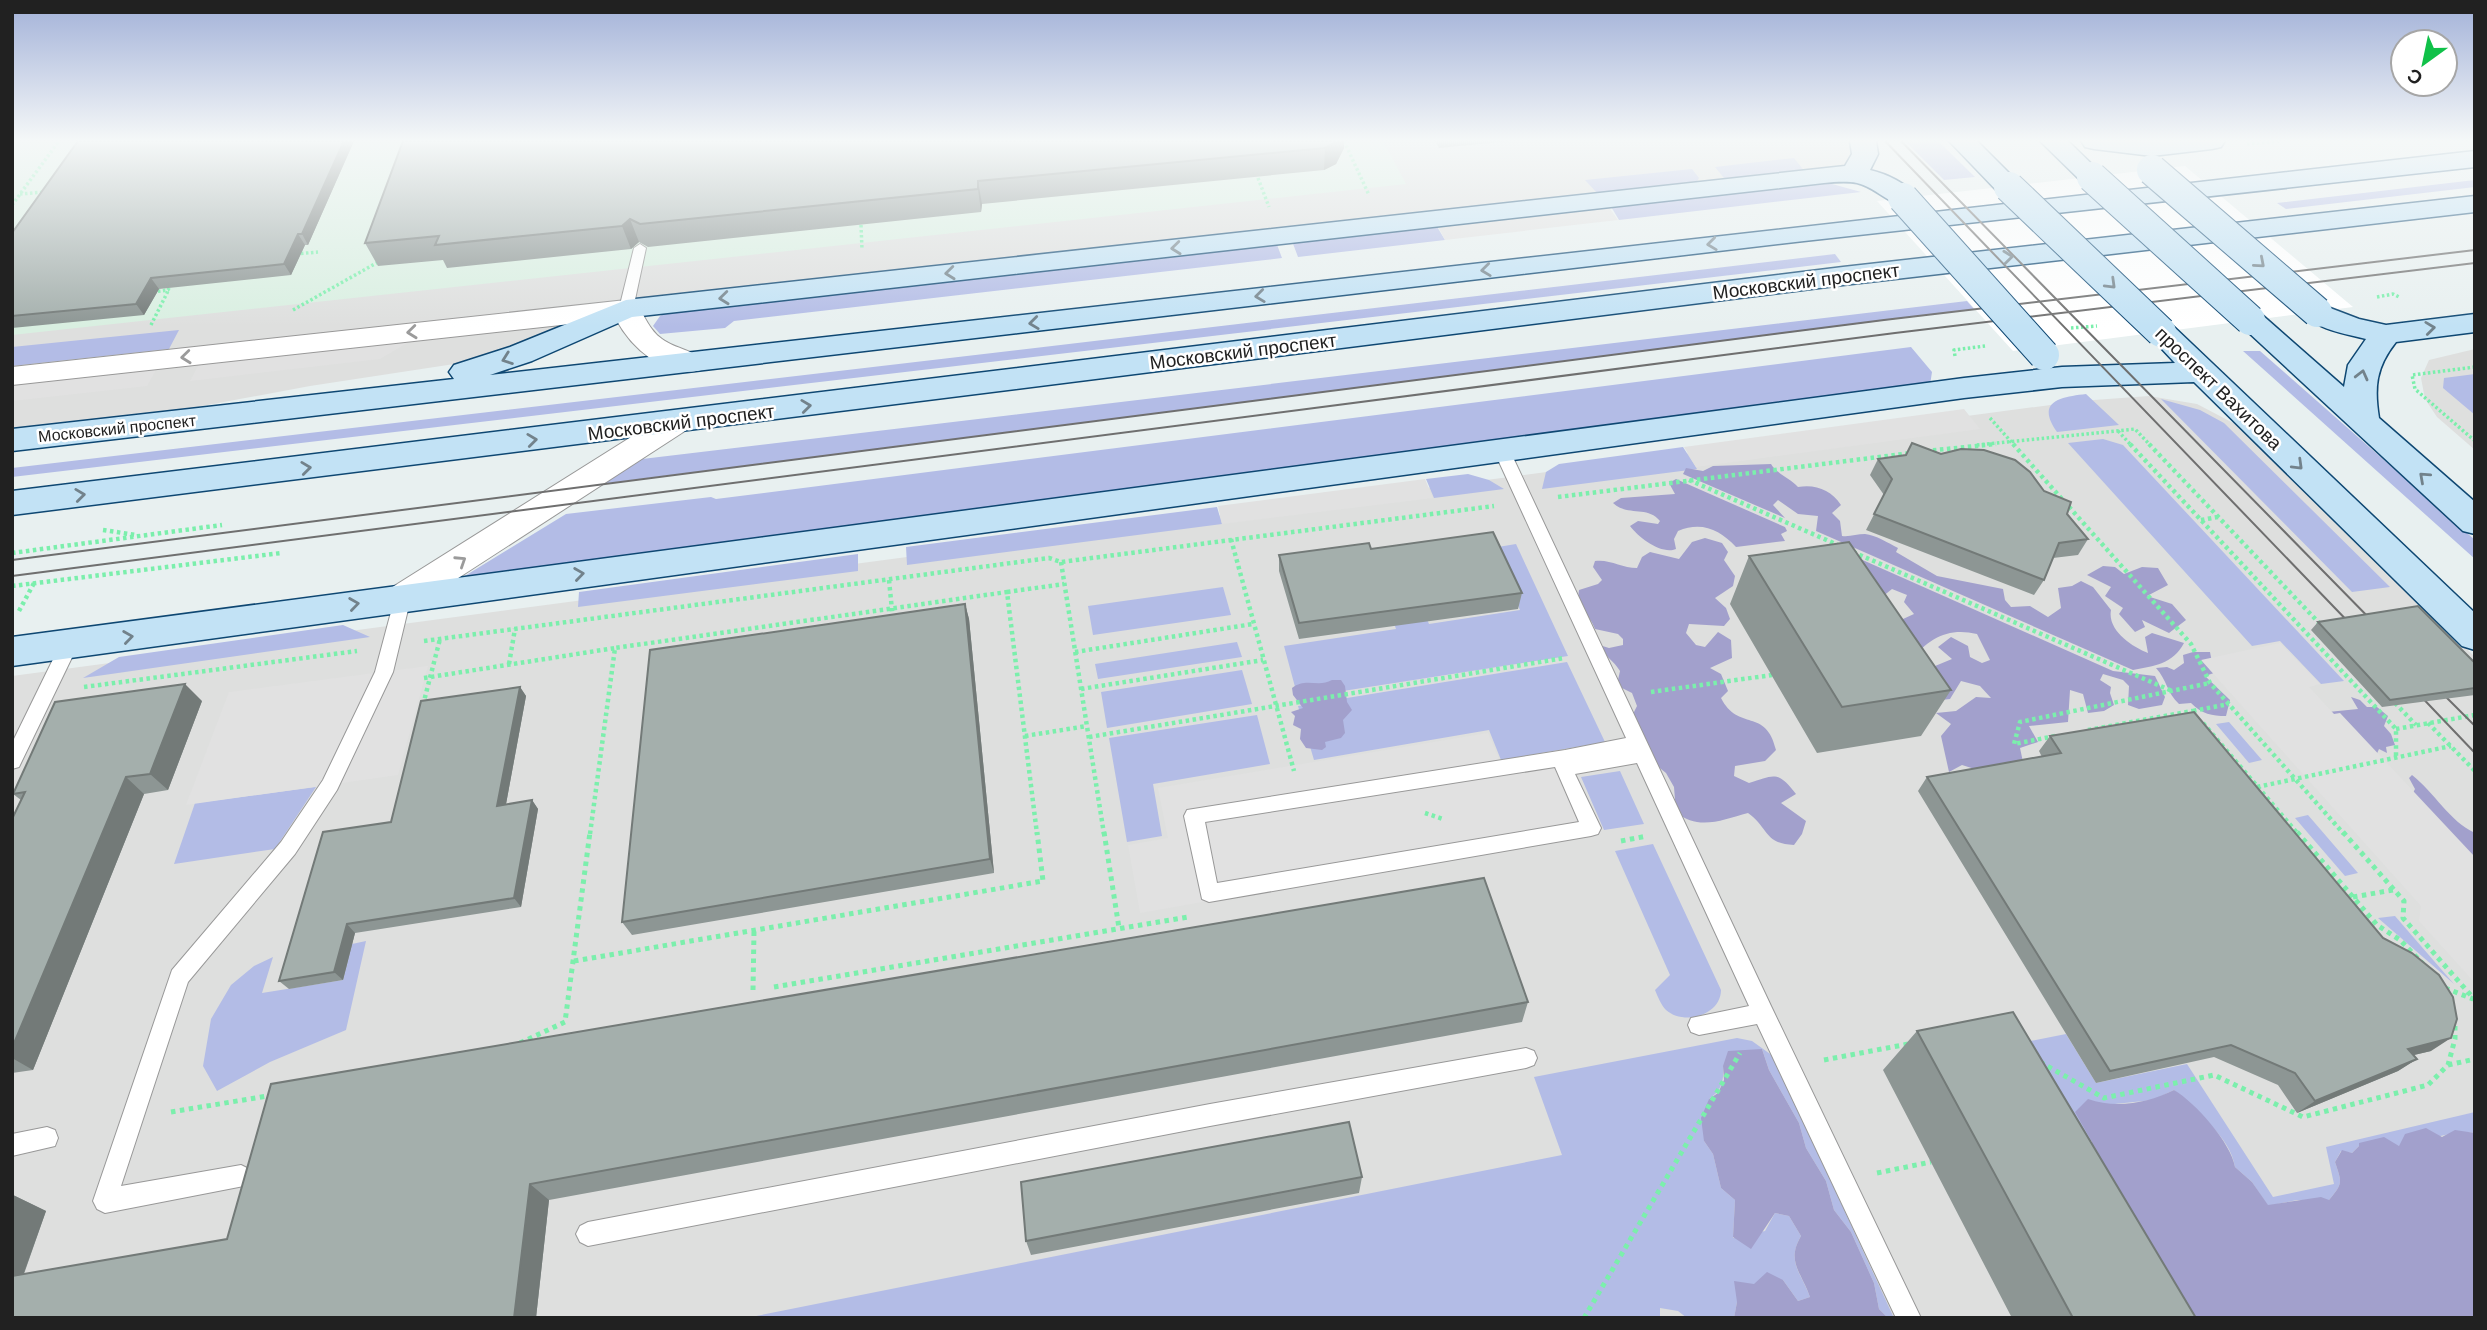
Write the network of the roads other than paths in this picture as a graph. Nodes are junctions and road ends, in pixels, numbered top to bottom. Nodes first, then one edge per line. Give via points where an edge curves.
1 (1582, 203) edge
2 (1908, 203) edge
3 (2026, 203) edge
4 (2075, 203) edge
5 (2121, 203) edge
6 (2200, 203) edge
7 (2475, 204) edge
8 (640, 248) edge
9 (626, 309) junction
10 (2475, 323) edge
11 (2386, 334) junction
12 (690, 363) junction
13 (2053, 366) junction
14 (2202, 372) junction
15 (12, 376) edge
16 (328, 405) junction
17 (677, 422) junction
18 (2363, 422) junction
19 (12, 439) edge
20 (1502, 451) junction
21 (12, 503) edge
22 (2475, 522) edge
23 (404, 597) junction
24 (2475, 636) edge
25 (69, 645) junction
26 (12, 652) edge
27 (1641, 748) junction
28 (12, 762) edge
29 (1567, 762) junction
30 (1763, 1013) junction
31 (1699, 1025) dead end
32 (1526, 1058) dead end
33 (47, 1138) dead end
34 (12, 1144) edge
35 (242, 1177) edge
36 (588, 1234) dead end
37 (1909, 1318) edge

1 -> 9 main road
2 - 13 main road, bridge
3 -> 14 main road, проспект Вахитова, bridge
4 -> 12 main road, Московский проспект
5 - 18 main road, bridge
6 -> 11 main road, bridge via 2317,312
17 -> 7 main road, Московский проспект via 1815,279
8 - 9 lane
9 - 12 street via 640,339 660,353
9 -> 15 street
9 -> 16 main road via 491,366
11 -> 10 main road
18 -> 11 main road via 2360,371
12 - 16 main road, Московский проспект
13 - 14 main road
13 - 20 main road
14 -> 24 main road, проспект Вахитова
16 - 19 main road, Московский проспект
21 -> 17 main road, Московский проспект
23 -> 17 street
22 -> 18 main road
23 -> 20 main road
20 - 27 lane
25 -> 23 main road
23 - 35 lane via 384,672 330,785 288,848 179,977 106,1201
25 - 26 main road
25 - 28 lane
27 - 29 lane
27 - 30 lane
29 - 29 lane via 1194,816 1209,893 1591,828 1563,769
30 - 31 lane
30 - 37 lane
32 - 36 lane
33 - 34 lane

